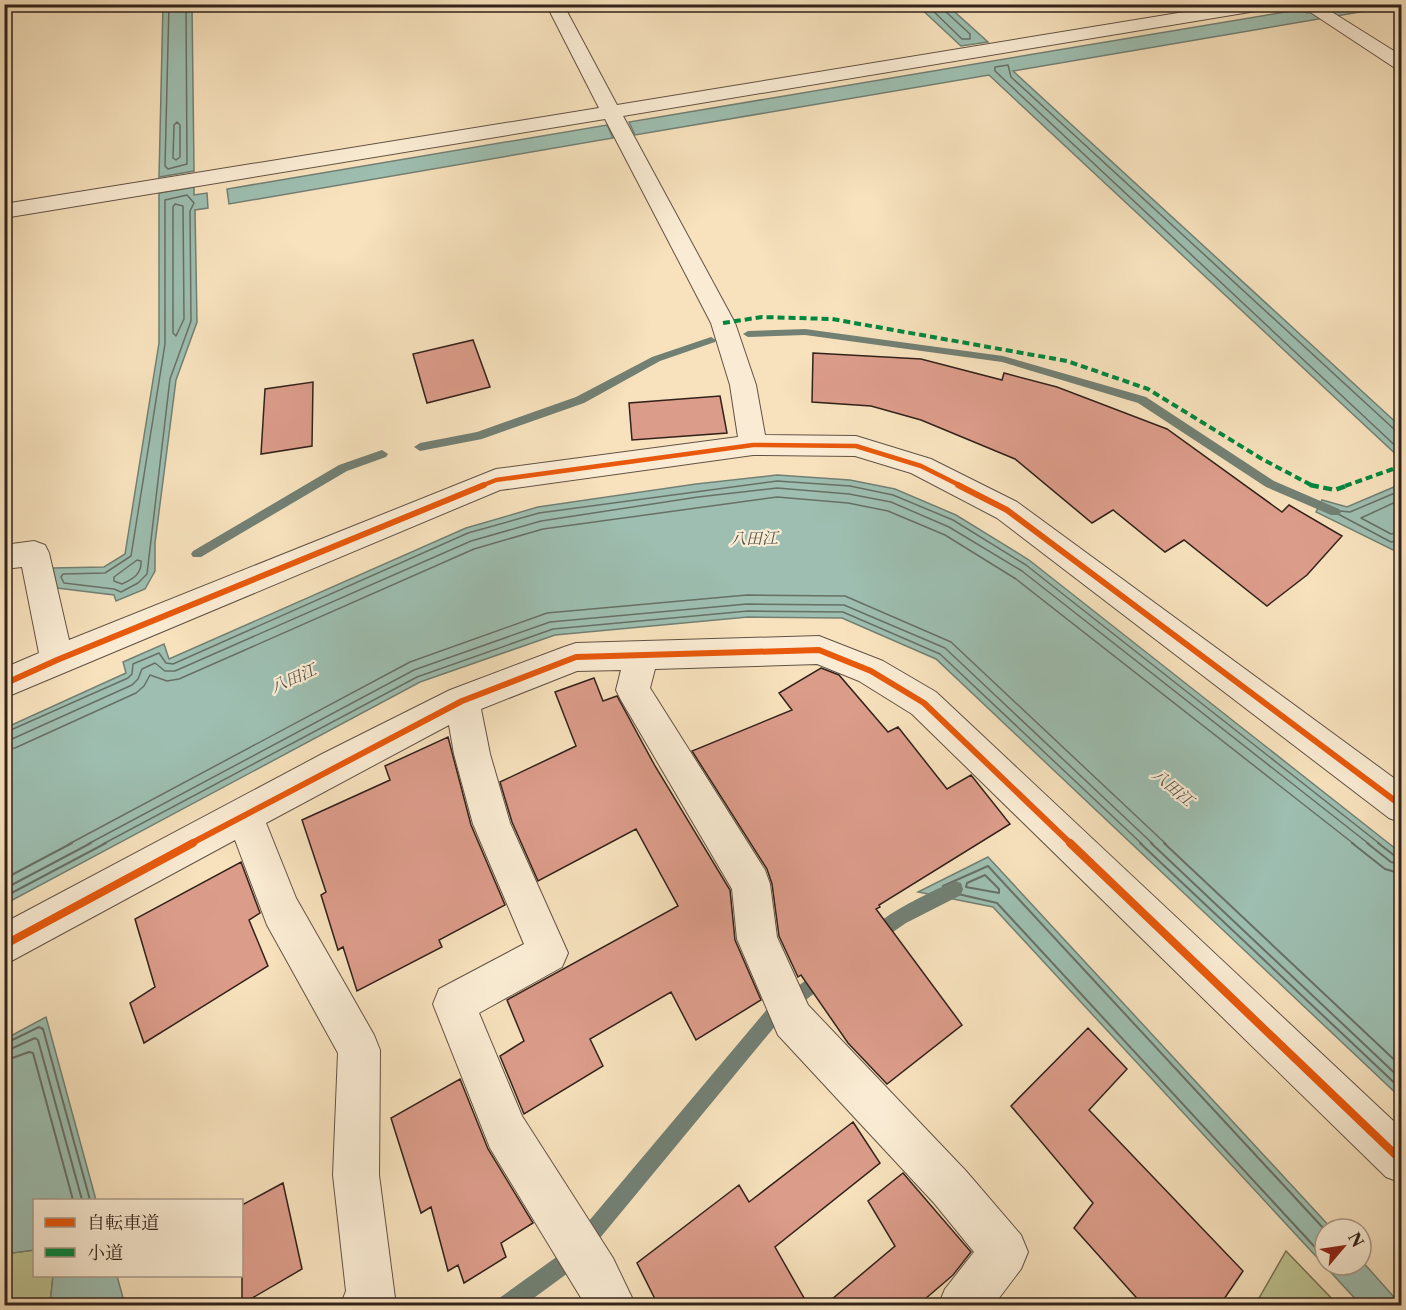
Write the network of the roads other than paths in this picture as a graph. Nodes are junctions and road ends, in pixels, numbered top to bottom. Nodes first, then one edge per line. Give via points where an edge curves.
1 (554, 4) edge
2 (1268, 4) edge
3 (1309, 6) edge
4 (1401, 64) edge
5 (611, 112) junction
6 (4, 211) edge
7 (753, 445) junction
8 (4, 557) edge
9 (641, 656) junction
10 (57, 660) junction
11 (4, 684) edge
12 (462, 700) junction
13 (1401, 806) edge
14 (244, 815) junction
15 (4, 945) edge
16 (1401, 1161) edge
17 (604, 1290) edge
18 (364, 1305) edge
19 (962, 1305) edge

1 - 5 street
2 - 5 street
3 - 4 street
5 - 6 street
5 - 7 street via 723,323 743,385
7 - 10 street via 496,480
7 - 13 street via 856,446 921,466 1007,510
8 - 10 street via 34,553
9 - 12 street via 576,657
9 - 16 street via 819,650 871,671 924,704
9 - 19 street via 633,690 751,884 758,939 785,1003 1004,1252
10 - 11 street
12 - 14 street
12 - 17 street via 492,824 548,953 454,1004 506,1132
14 - 15 street
14 - 18 street via 281,912 359,1050 356,1175 371,1298

